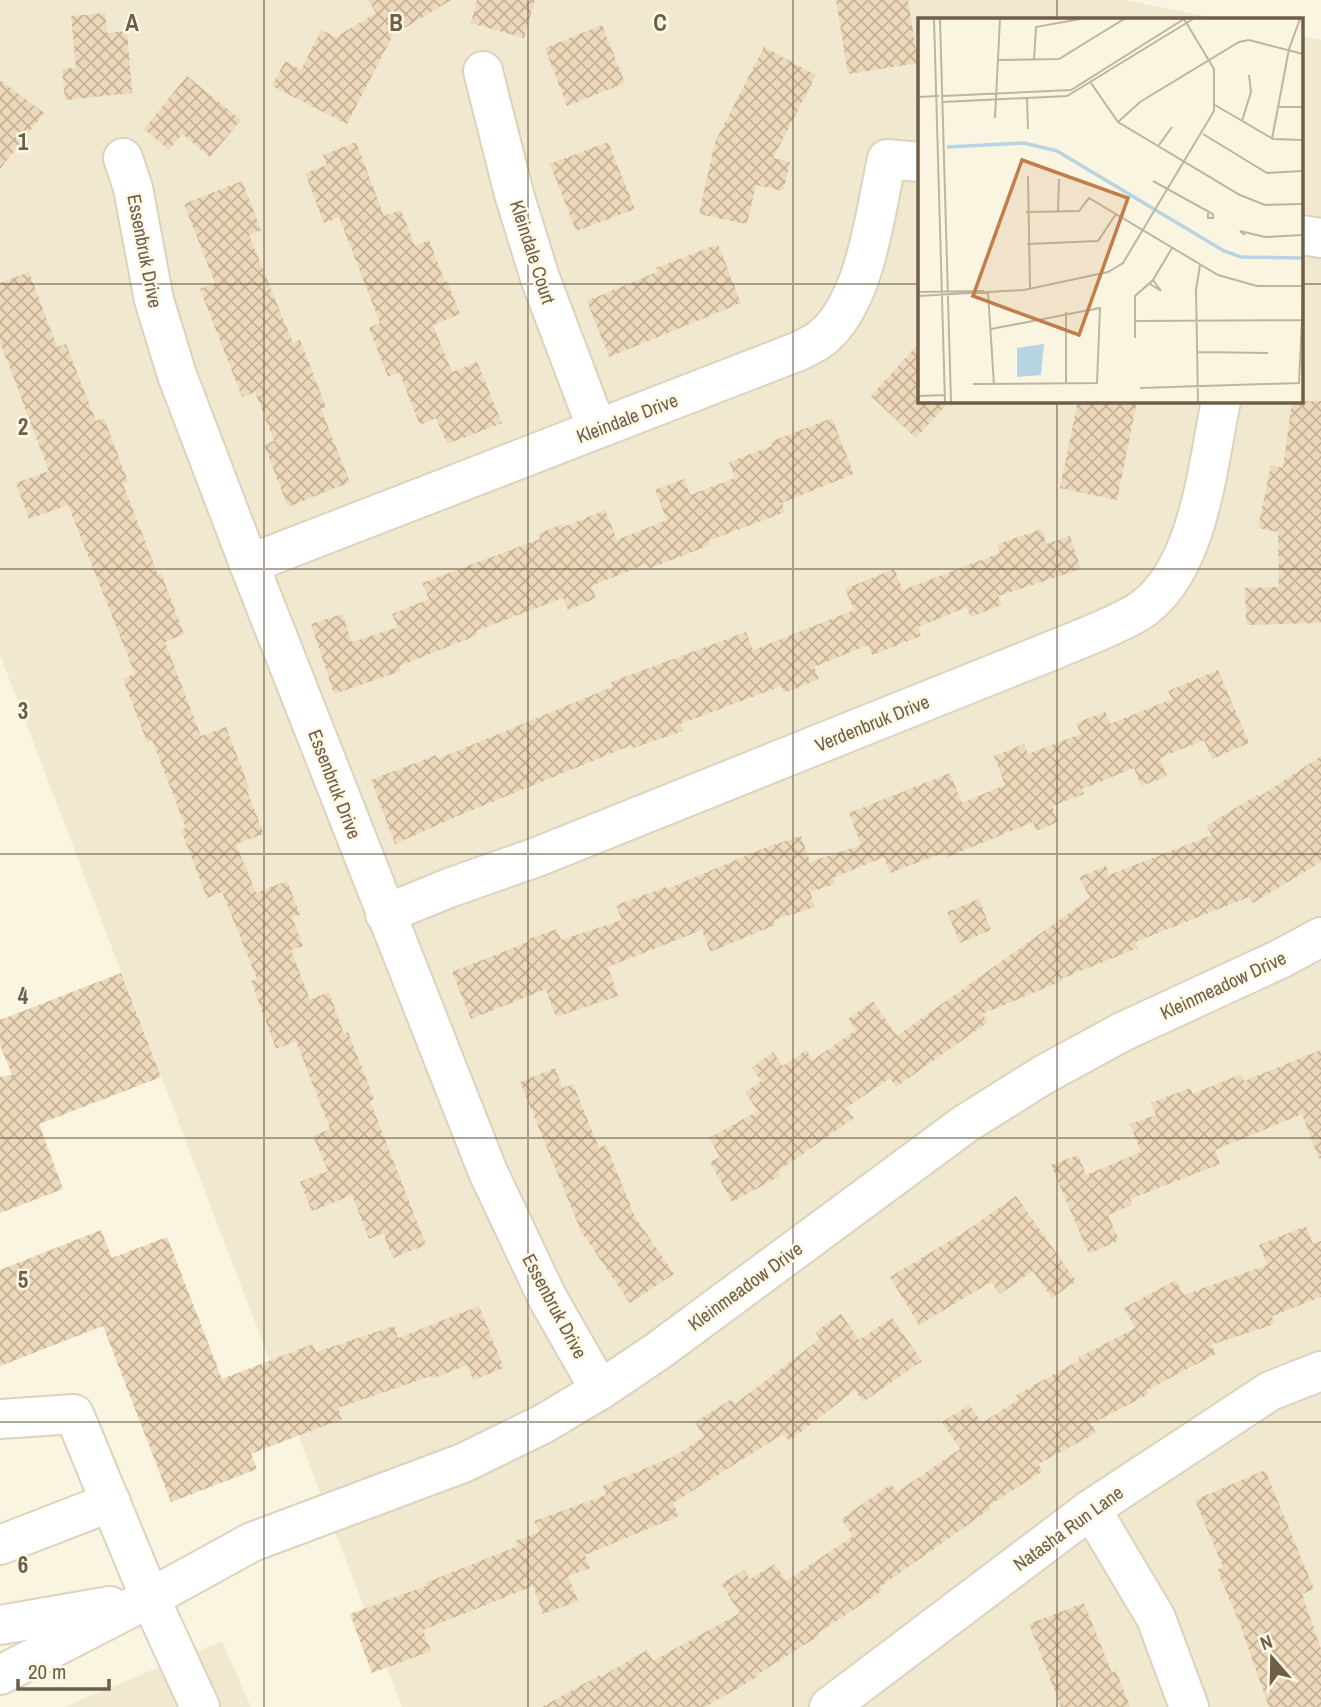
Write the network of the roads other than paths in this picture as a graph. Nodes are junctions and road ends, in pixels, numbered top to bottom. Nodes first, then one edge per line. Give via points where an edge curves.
1 (483, 71) dead end
2 (123, 159) dead end
3 (904, 161) edge
4 (1221, 402) edge
5 (597, 429) junction
6 (249, 564) junction
7 (385, 914) junction
8 (1321, 937) edge
9 (1321, 1371) edge
10 (600, 1390) junction
11 (0, 1419) edge
12 (111, 1502) junction
13 (1091, 1510) junction
14 (0, 1545) edge
15 (150, 1598) junction
16 (0, 1626) edge
17 (0, 1675) edge
18 (200, 1707) edge
19 (829, 1707) edge
20 (1189, 1707) edge

1 - 5 street, Kleindale Court via 514,194
2 - 6 street, Essenbruk Drive via 161,325
3 - 5 street, Kleindale Drive via 853,296 822,337 799,351
4 - 7 street, Verdenbruk Drive via 1188,545 1176,573 1158,597 1136,614 537,858
5 - 6 street, Kleindale Drive
6 - 7 street, Essenbruk Drive
7 - 10 street, Essenbruk Drive via 488,1172 547,1297
8 - 10 street, Kleinmeadow Drive via 1122,1032 965,1124
9 - 13 street, Natasha Run Lane via 1270,1391
10 - 15 street, Kleinmeadow Drive via 463,1463 252,1542
11 - 12 street via 74,1414
12 - 14 street
12 - 15 street
13 - 19 street, Natasha Run Lane
13 - 20 street via 1156,1618
15 - 16 street, Kleinmeadow Drive
15 - 17 street, Kleinmeadow Drive
15 - 18 street

